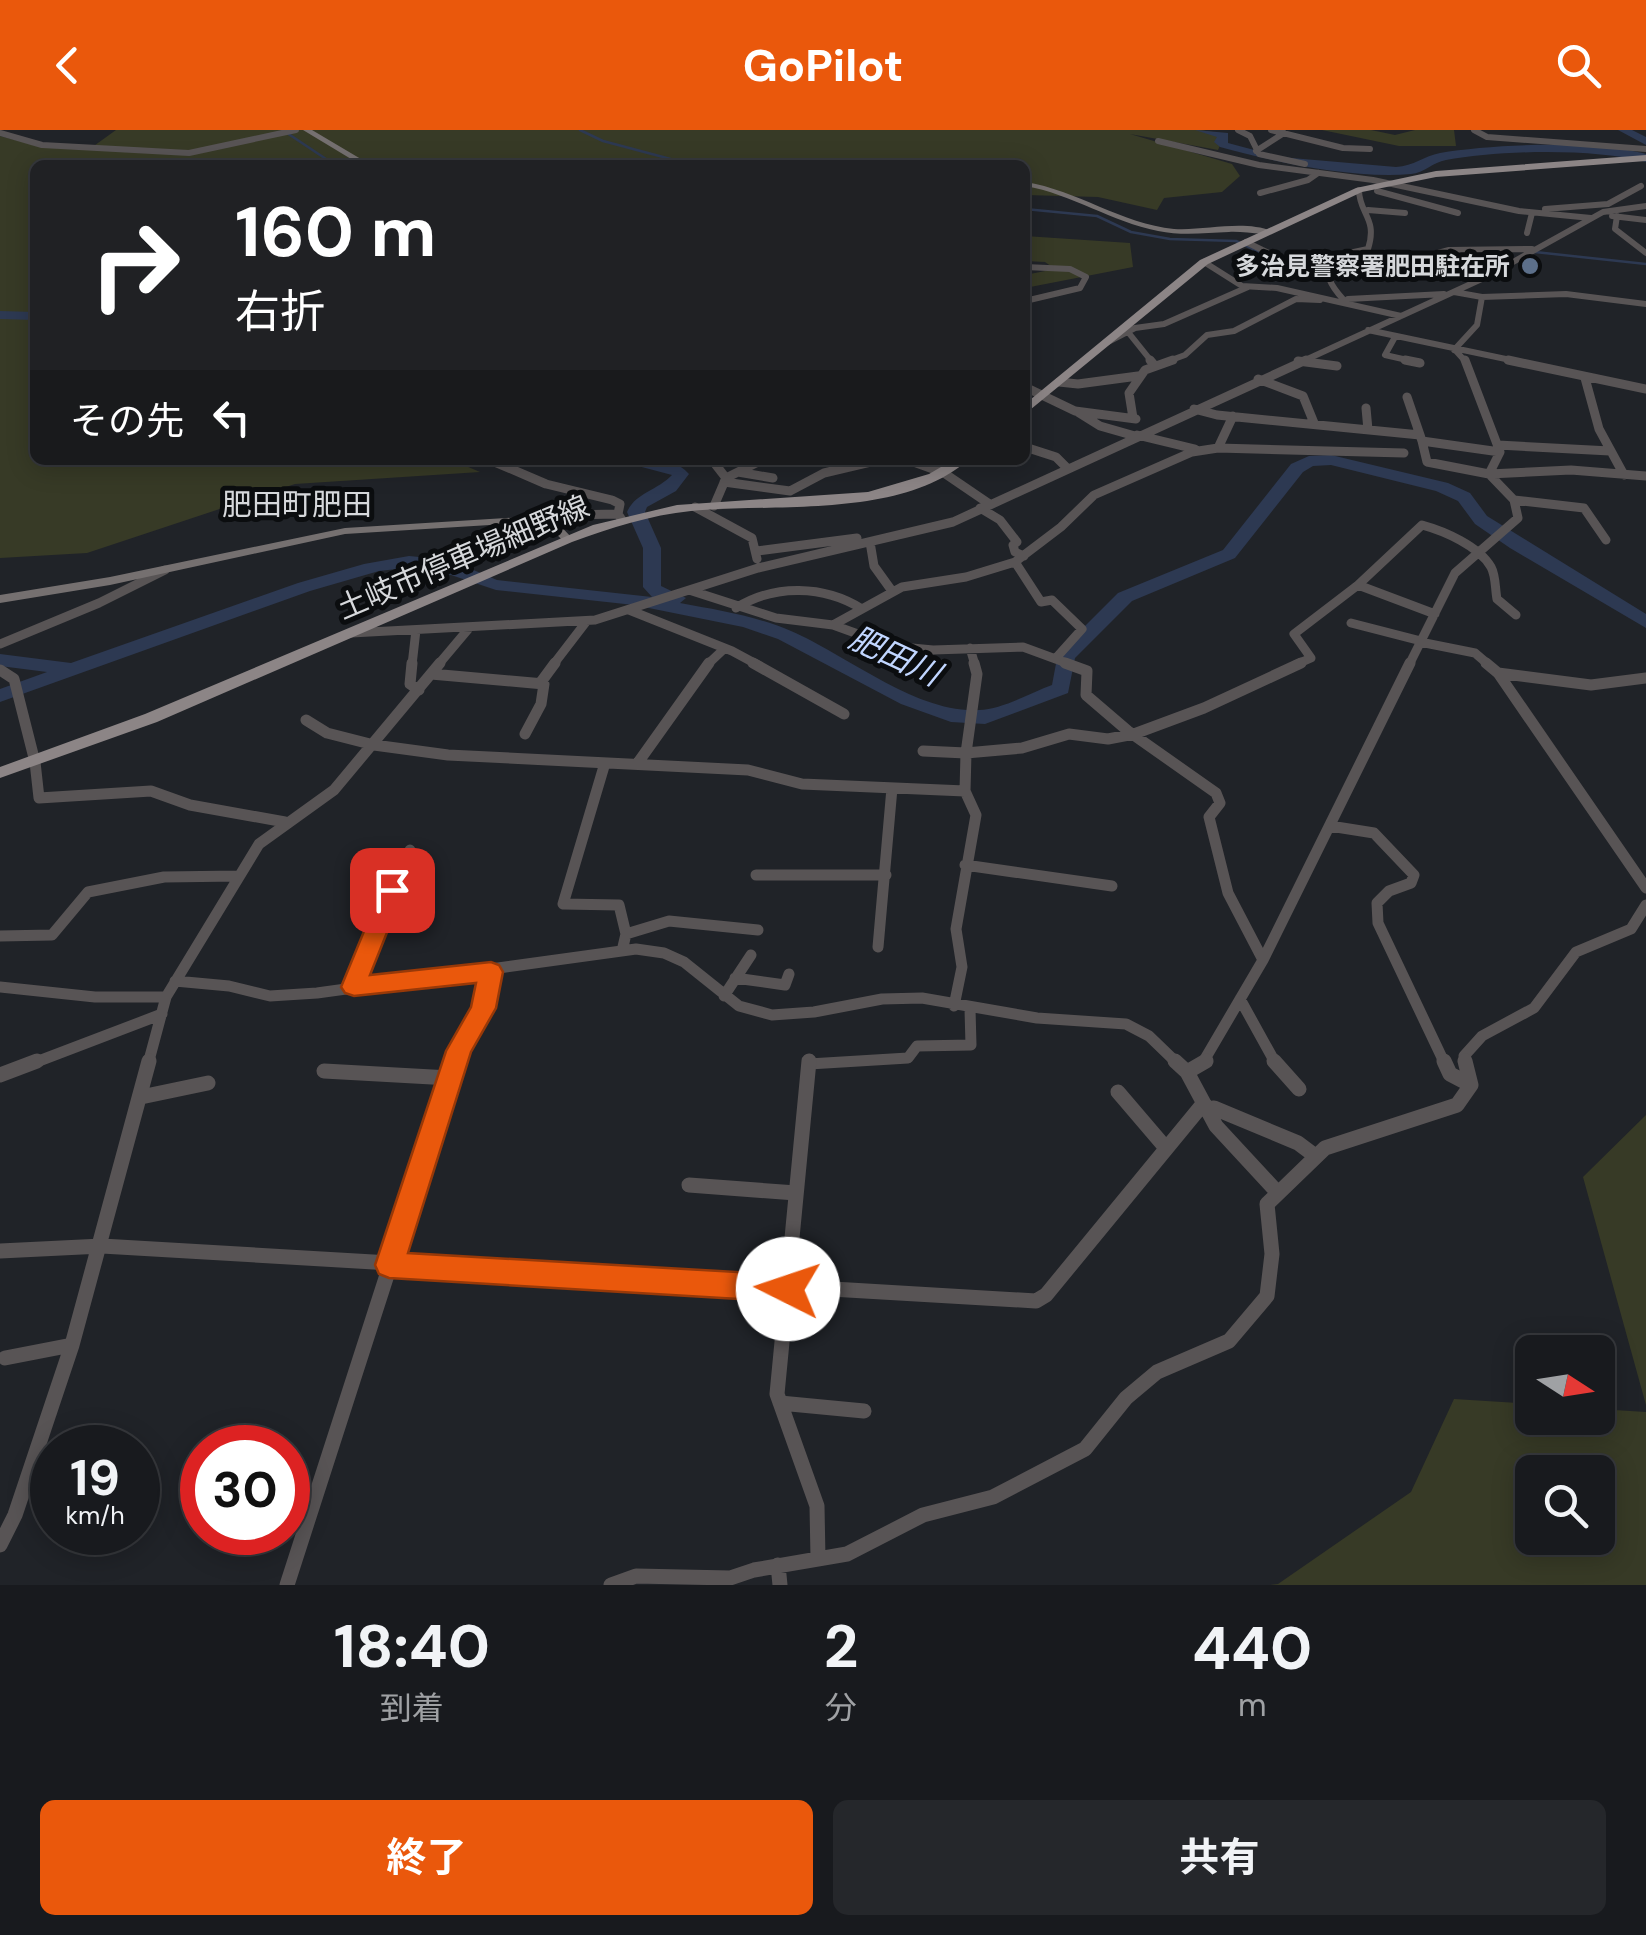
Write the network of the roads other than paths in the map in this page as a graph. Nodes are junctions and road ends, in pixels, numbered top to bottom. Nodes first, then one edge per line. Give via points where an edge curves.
1 (296, 130) edge
2 (307, 130) edge
3 (1238, 130) edge
4 (1271, 130) edge
5 (1474, 130) edge
6 (0, 133) edge
7 (1284, 134) junction
8 (1158, 141) dead end
9 (1370, 148) dead end
10 (1646, 148) edge
11 (1256, 151) junction
12 (1646, 158) edge
13 (359, 160) edge
14 (1318, 173) junction
15 (1330, 176) junction
16 (1030, 185) edge
17 (1380, 186) junction
18 (1641, 186) dead end
19 (1359, 190) junction
20 (1427, 192) junction
21 (1260, 193) dead end
22 (1410, 199) junction
23 (1646, 206) edge
24 (1368, 210) junction
25 (1458, 213) dead end
26 (1534, 213) junction
27 (1595, 216) junction
28 (1617, 216) junction
29 (1646, 220) edge
30 (1270, 232) junction
31 (1527, 233) dead end
32 (1242, 243) junction
33 (1530, 251) junction
34 (1646, 253) edge
35 (1204, 262) junction
36 (1030, 267) edge
37 (1326, 273) junction
38 (1486, 277) junction
39 (1248, 287) junction
40 (1451, 293) junction
41 (1494, 294) junction
42 (1482, 297) junction
43 (1321, 299) junction
44 (1338, 299) junction
45 (1030, 300) edge
46 (1646, 304) edge
47 (1320, 311) dead end
48 (1401, 316) junction
49 (1368, 330) junction
50 (1128, 332) junction
51 (1395, 338) junction
52 (1104, 344) junction
53 (1454, 350) junction
54 (1298, 361) junction
55 (1420, 363) dead end
56 (1155, 366) junction
57 (1338, 366) dead end
58 (1138, 376) junction
59 (1585, 378) junction
60 (1258, 380) junction
61 (1059, 382) junction
62 (1030, 389) edge
63 (1646, 389) edge
64 (1045, 394) junction
65 (1407, 397) dead end
66 (1030, 406) edge
67 (1366, 408) dead end
68 (1194, 409) junction
69 (1076, 411) junction
70 (1233, 416) junction
71 (1133, 418) junction
72 (1314, 423) junction
73 (1153, 427) junction
74 (1368, 430) junction
75 (1136, 436) junction
76 (1421, 438) junction
77 (1218, 448) junction
78 (1030, 449) edge
79 (1201, 449) junction
80 (1499, 449) junction
81 (1610, 451) junction
82 (1404, 453) dead end
83 (502, 465) edge
84 (715, 465) edge
85 (752, 465) edge
86 (857, 465) edge
87 (922, 465) edge
88 (955, 465) edge
89 (1067, 468) junction
90 (738, 472) junction
91 (944, 473) junction
92 (1489, 474) junction
93 (1624, 475) junction
94 (1646, 476) edge
95 (774, 478) dead end
96 (724, 480) junction
97 (1514, 500) junction
98 (714, 506) junction
99 (984, 506) junction
100 (695, 507) junction
101 (620, 517) junction
102 (550, 520) junction
103 (567, 539) junction
104 (1606, 540) dead end
105 (874, 541) junction
106 (757, 551) junction
107 (1474, 554) junction
108 (1020, 559) junction
109 (758, 568) junction
110 (165, 570) junction
111 (1358, 585) junction
112 (688, 590) junction
113 (892, 591) junction
114 (0, 599) edge
115 (736, 608) junction
116 (862, 608) junction
117 (629, 610) junction
118 (1434, 614) junction
119 (1516, 615) dead end
120 (586, 622) junction
121 (1351, 622) dead end
122 (833, 625) junction
123 (470, 627) junction
124 (416, 630) junction
125 (352, 634) junction
126 (1420, 642) junction
127 (0, 644) edge
128 (725, 648) junction
129 (970, 648) junction
130 (1056, 659) junction
131 (0, 670) edge
132 (1498, 673) junction
133 (431, 674) junction
134 (1646, 678) edge
135 (540, 682) junction
136 (419, 690) junction
137 (844, 714) dead end
138 (306, 720) dead end
139 (525, 734) dead end
140 (1134, 734) junction
141 (374, 745) junction
142 (923, 751) dead end
143 (966, 753) junction
144 (35, 762) junction
145 (605, 763) junction
146 (637, 764) junction
147 (0, 773) edge
148 (892, 788) junction
149 (965, 792) junction
150 (286, 822) junction
151 (1330, 826) junction
152 (410, 850) dead end
153 (965, 865) junction
154 (756, 875) dead end
155 (886, 875) junction
156 (238, 876) junction
157 (1112, 886) dead end
158 (1646, 888) edge
159 (1646, 905) edge
160 (758, 930) dead end
161 (626, 934) junction
162 (0, 936) edge
163 (878, 947) dead end
164 (622, 950) junction
165 (751, 954) dead end
166 (1263, 960) junction
167 (491, 972) junction
168 (789, 974) dead end
169 (735, 978) junction
170 (175, 981) junction
171 (0, 987) edge
172 (354, 987) junction
173 (724, 996) junction
174 (166, 997) junction
175 (1240, 999) junction
176 (954, 1006) junction
177 (970, 1009) junction
178 (162, 1014) junction
179 (324, 1071) dead end
180 (1188, 1072) junction
181 (0, 1076) edge
182 (450, 1078) junction
183 (208, 1083) dead end
184 (1471, 1085) junction
185 (1298, 1089) dead end
186 (1118, 1092) dead end
187 (141, 1097) junction
188 (1205, 1106) junction
189 (1165, 1147) junction
190 (1314, 1155) junction
191 (689, 1185) dead end
192 (796, 1193) junction
193 (1278, 1193) junction
194 (102, 1246) junction
195 (0, 1251) edge
196 (389, 1265) junction
197 (788, 1289) junction
198 (72, 1345) junction
199 (4, 1358) dead end
200 (780, 1404) junction
201 (864, 1411) dead end
202 (0, 1545) edge
203 (818, 1558) junction
204 (778, 1565) junction
205 (287, 1585) edge
206 (611, 1585) edge
207 (780, 1585) edge

1 - 6 street via 189,153 42,145
2 - 13 main road
3 - 11 street via 1250,136
4 - 7 street
5 - 10 street via 1487,137
7 - 9 street
7 - 11 street
8 - 14 street
11 - 15 street via 1322,168
12 - 17 main road via 1436,174
14 - 15 street
14 - 21 street
15 - 17 street
16 - 30 main road via 1074,194 1155,229
17 - 19 main road
17 - 20 street
17 - 22 street
18 - 26 street via 1608,204
19 - 24 street
19 - 30 main road
20 - 22 street
20 - 26 street
22 - 24 street via 1404,214
22 - 25 street
23 - 27 street
24 - 37 street via 1374,231 1368,250 1330,257
26 - 27 street
26 - 31 street
27 - 28 street
27 - 33 street
28 - 29 street
28 - 34 street via 1614,227
30 - 32 main road
32 - 35 main road
32 - 37 street
33 - 37 street via 1454,249 1371,271
33 - 38 street
35 - 39 street
35 - 52 main road
36 - 45 street via 1070,269 1086,278 1080,288
37 - 44 street
38 - 40 street
38 - 41 street
39 - 43 street
39 - 50 street via 1164,324
40 - 42 street
40 - 44 street
40 - 48 street
41 - 42 street
41 - 46 street
42 - 53 street via 1476,325
43 - 44 street
43 - 47 street
43 - 56 street via 1296,299
44 - 48 street
48 - 49 street
49 - 51 street
49 - 54 street
50 - 52 street
50 - 56 street
51 - 53 street
51 - 55 street via 1385,355
52 - 61 main road
53 - 59 street
53 - 80 street via 1465,360
54 - 57 street
54 - 60 street
56 - 58 street
58 - 61 street
58 - 71 street via 1130,393
59 - 63 street
59 - 81 street
60 - 68 street
60 - 72 street via 1306,398
61 - 64 main road
62 - 64 street
64 - 66 main road
64 - 69 street
65 - 76 street
67 - 74 street
68 - 70 street
68 - 73 street
69 - 71 street
69 - 75 street
70 - 72 street
70 - 77 street
71 - 73 street
72 - 74 street
73 - 75 street
74 - 76 street
75 - 79 street
75 - 89 street
76 - 80 street
76 - 92 street via 1426,462
77 - 79 street
77 - 82 street
78 - 89 street
79 - 108 street via 1094,496
80 - 81 street
80 - 92 street
81 - 93 street
83 - 101 street via 612,500 620,504
84 - 96 street
85 - 90 street
86 - 96 street via 790,490
87 - 91 street
88 - 91 main road, 土岐市停車場細野線
89 - 99 street
90 - 95 street
90 - 96 street
91 - 98 main road, 土岐市停車場細野線 via 886,492
91 - 99 street
92 - 93 street
92 - 97 street
93 - 94 street
96 - 98 street
97 - 104 street via 1584,508
97 - 107 street via 1518,518
98 - 100 main road, 土岐市停車場細野線
99 - 105 street via 953,522
99 - 108 street via 1017,542
100 - 101 main road, 土岐市停車場細野線
100 - 106 street via 752,538
101 - 102 street
101 - 103 main road, 土岐市停車場細野線
102 - 103 main road
102 - 110 main road via 345,530
103 - 125 main road, 土岐市停車場細野線
105 - 106 street
105 - 109 street
105 - 113 street via 874,566
106 - 109 street
107 - 111 street via 1447,532 1422,525
107 - 118 street via 1454,573
107 - 119 street via 1491,567 1497,599
108 - 113 street
108 - 130 street via 1042,602 1052,600 1082,629
109 - 112 street
110 - 114 main road
110 - 127 street
111 - 118 street
111 - 140 street via 1294,634 1311,658
112 - 115 street
112 - 117 street
113 - 116 street
115 - 116 street via 748,597 808,590 847,596
115 - 122 street
116 - 122 street
117 - 120 street
117 - 128 street
118 - 126 street
120 - 123 street
120 - 135 street
121 - 126 street
122 - 129 street via 891,646
123 - 124 street
123 - 133 street
124 - 125 street
124 - 136 street via 410,684
125 - 144 main road, 土岐市停車場細野線
126 - 132 street via 1476,653
126 - 151 street
128 - 137 street
128 - 146 street via 702,670
129 - 130 street via 1023,647
129 - 143 street via 977,674
130 - 140 street via 1087,671 1086,695
131 - 144 street via 14,679
132 - 134 street via 1590,685
132 - 158 street
133 - 135 street
133 - 136 street
135 - 139 street via 545,692
136 - 141 street
138 - 141 street
140 - 143 street via 1069,734 1022,748
140 - 166 street via 1216,793 1220,803 1209,817 1228,894
141 - 145 street
141 - 150 street via 334,790
142 - 143 street
143 - 149 street
144 - 147 main road, 土岐市停車場細野線
144 - 150 street via 39,798 151,791
145 - 146 street
145 - 161 street via 563,904 620,905
146 - 148 street
148 - 149 street
148 - 155 street
149 - 153 street via 976,815
150 - 156 street via 258,844
151 - 166 street
151 - 184 street via 1374,834 1414,876 1377,903 1378,923 1450,1074
152 - 172 street
153 - 157 street
153 - 176 street
154 - 155 street
155 - 163 street
156 - 162 street via 164,877 88,892 52,936
156 - 170 street
159 - 184 street via 1630,928 1576,952 1534,1008 1482,1036 1464,1056
160 - 161 street via 669,921
161 - 164 street
164 - 167 street
164 - 173 street via 674,957
165 - 169 street
166 - 175 street
167 - 172 street
167 - 182 street via 483,1008
168 - 169 street via 785,986
169 - 173 street
170 - 172 street via 270,996
170 - 174 street
171 - 174 street
173 - 176 street via 772,1015 892,998
174 - 178 street
175 - 180 street via 1204,1062
175 - 185 street via 1272,1059
176 - 177 street
177 - 180 street via 1126,1024
177 - 192 street via 965,1047 917,1046 908,1058 809,1061
178 - 181 street
178 - 187 street
179 - 182 street
180 - 188 street
182 - 196 street
183 - 187 street
184 - 190 street via 1457,1105
186 - 189 street
187 - 194 street
188 - 189 street
188 - 190 street
188 - 193 street
189 - 197 street via 1046,1296 1036,1300
190 - 193 street
191 - 192 street
192 - 197 street
193 - 203 street via 1267,1204 1267,1296 1229,1341 1157,1372 1085,1448 993,1496 923,1514 867,1546
194 - 195 street
194 - 196 street
194 - 198 street
196 - 197 street
196 - 205 street
197 - 200 street
198 - 199 street
198 - 202 street
200 - 201 street
200 - 203 street via 817,1506
203 - 204 street
204 - 206 street via 730,1578 636,1576
204 - 207 street

